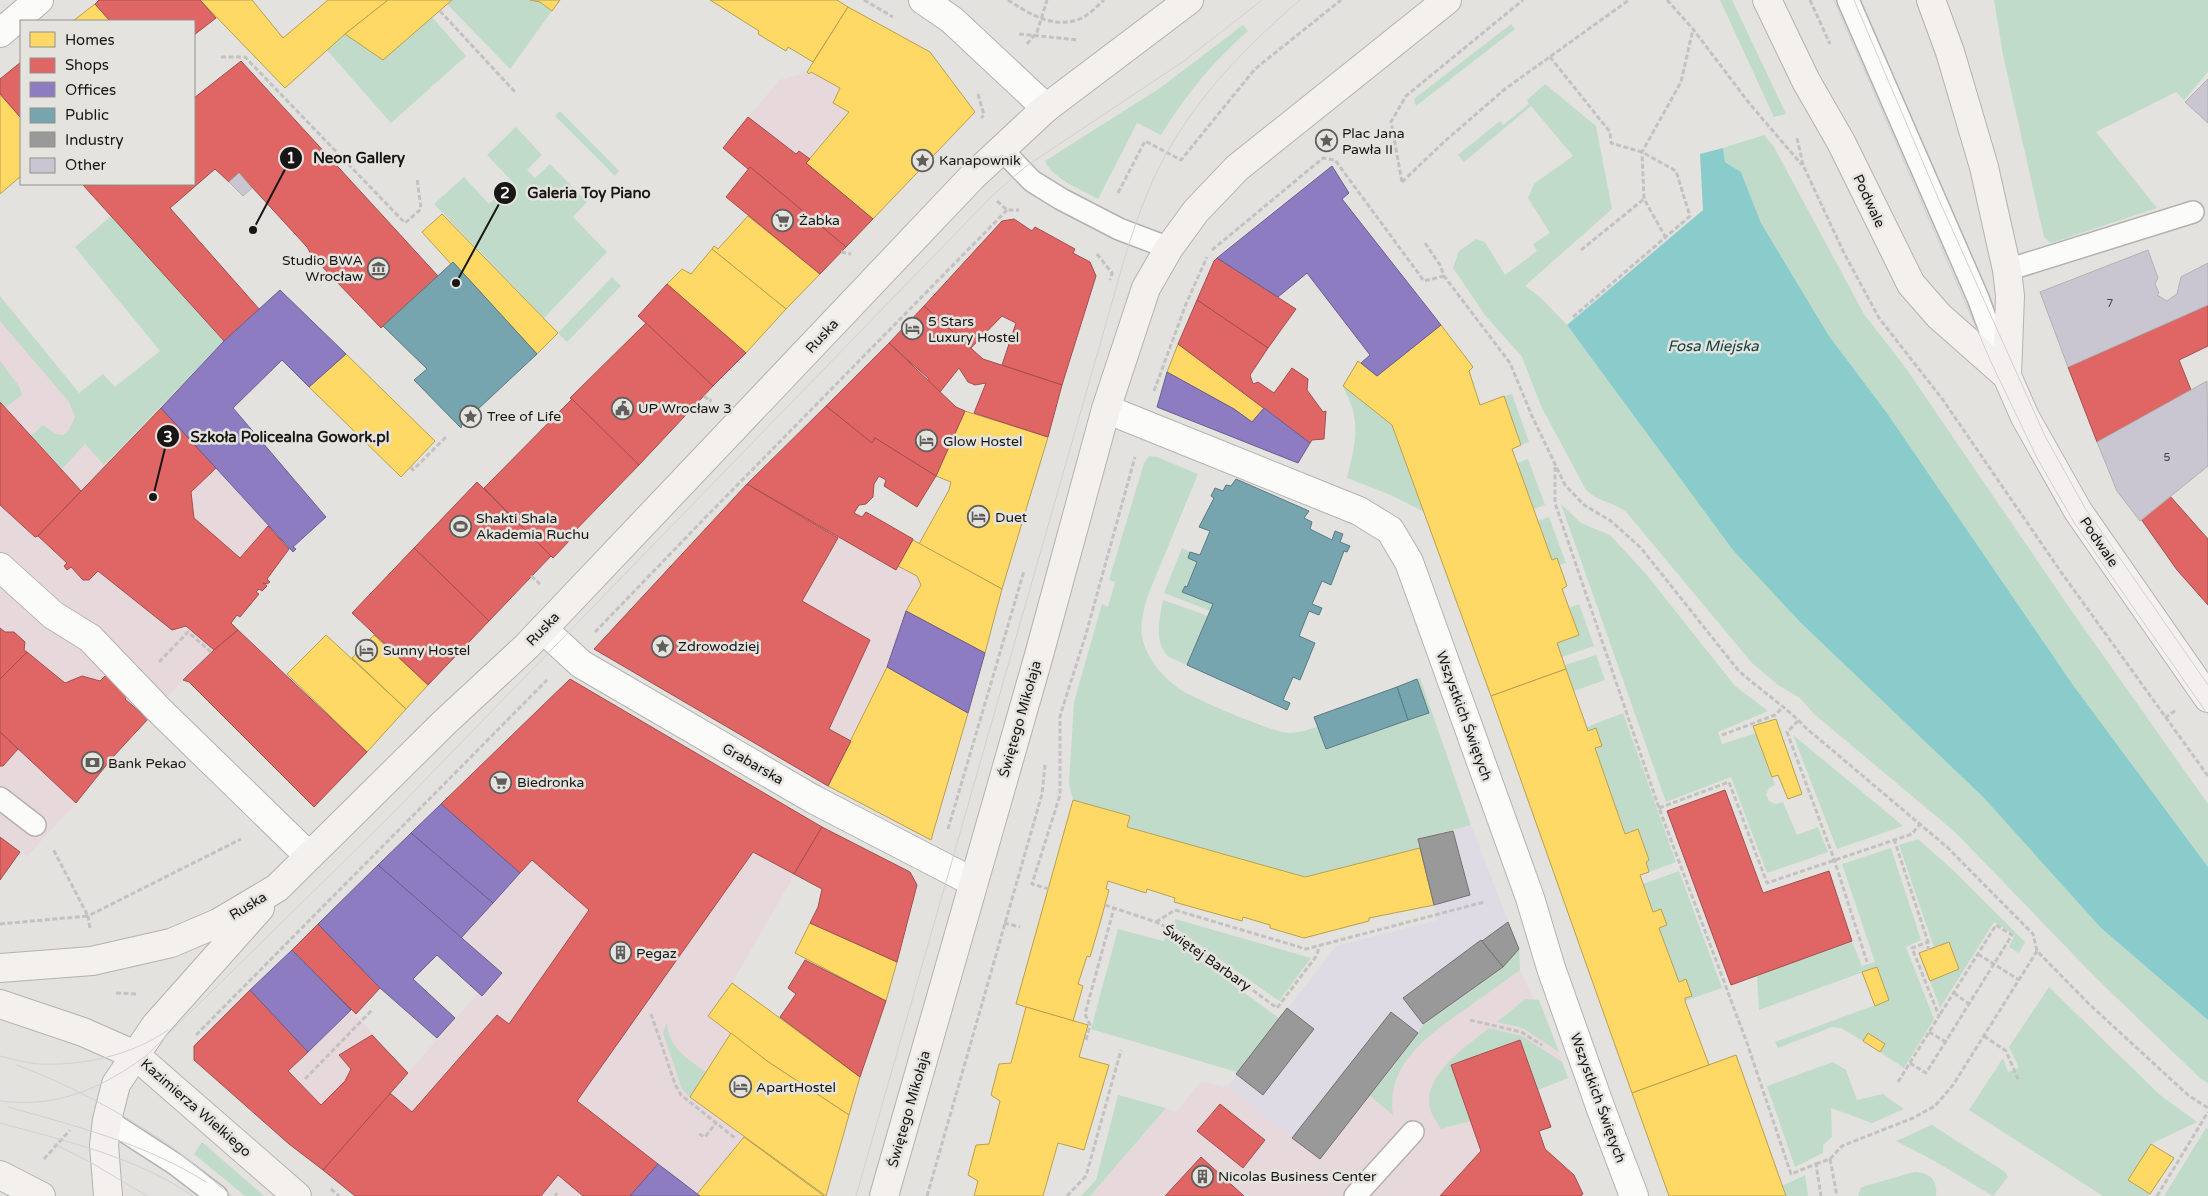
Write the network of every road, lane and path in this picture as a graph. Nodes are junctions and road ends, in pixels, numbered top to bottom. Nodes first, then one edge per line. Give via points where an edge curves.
1 (39, 0) edge
2 (923, 0) edge
3 (1008, 0) edge
4 (1047, 0) edge
5 (1104, 0) edge
6 (1189, 0) edge
7 (1341, 0) edge
8 (1447, 0) edge
9 (1523, 0) edge
10 (1629, 0) edge
11 (1667, 0) edge
12 (1767, 0) edge
13 (1848, 0) edge
14 (1932, 2) edge
15 (440, 11) dead end
16 (1042, 19) junction
17 (1694, 29) junction
18 (0, 33) edge
19 (1016, 33) dead end
20 (1034, 37) junction
21 (1131, 44) junction
22 (221, 57) dead end
23 (1550, 57) junction
24 (1002, 67) junction
25 (516, 93) dead end
26 (1046, 108) junction
27 (978, 122) dead end
28 (1002, 150) junction
29 (1642, 152) junction
30 (417, 178) dead end
31 (1644, 199) junction
32 (1007, 210) dead end
33 (2193, 212) dead end
34 (1103, 220) junction
35 (1666, 238) junction
36 (1424, 243) dead end
37 (1169, 248) junction
38 (1582, 250) dead end
39 (2007, 270) junction
40 (1444, 276) junction
41 (1573, 317) dead end
42 (2007, 376) junction
43 (1106, 410) junction
44 (1144, 425) junction
45 (447, 436) dead end
46 (1555, 466) junction
47 (410, 467) dead end
48 (0, 567) edge
49 (543, 630) junction
50 (596, 639) dead end
51 (211, 652) dead end
52 (573, 656) junction
53 (136, 686) junction
54 (2208, 698) edge
55 (1784, 706) junction
56 (1798, 720) junction
57 (1722, 735) dead end
58 (1046, 759) dead end
59 (2208, 776) edge
60 (0, 798) edge
61 (1659, 808) junction
62 (273, 822) junction
63 (1920, 824) junction
64 (35, 825) dead end
65 (1894, 839) junction
66 (50, 844) dead end
67 (309, 856) junction
68 (1834, 859) junction
69 (973, 882) junction
70 (277, 888) junction
71 (1049, 888) dead end
72 (1484, 902) dead end
73 (1105, 905) dead end
74 (1114, 908) junction
75 (88, 916) junction
76 (995, 920) dead end
77 (1156, 922) junction
78 (1005, 923) junction
79 (0, 924) edge
80 (1020, 927) dead end
81 (91, 936) dead end
82 (1928, 942) junction
83 (1319, 946) junction
84 (1928, 950) dead end
85 (2037, 951) junction
86 (1978, 954) junction
87 (1867, 962) dead end
88 (1994, 964) junction
89 (0, 968) edge
90 (2019, 980) junction
91 (1954, 993) junction
92 (0, 1004) edge
93 (1969, 1004) junction
94 (373, 1009) dead end
95 (168, 1012) junction
96 (651, 1014) dead end
97 (1939, 1016) junction
98 (1470, 1020) dead end
99 (1929, 1032) junction
100 (195, 1036) junction
101 (1984, 1036) junction
102 (1086, 1040) dead end
103 (190, 1042) dead end
104 (1946, 1042) junction
105 (1544, 1046) dead end
106 (1121, 1050) dead end
107 (135, 1055) junction
108 (1910, 1063) junction
109 (305, 1078) dead end
110 (2018, 1079) dead end
111 (1898, 1082) dead end
112 (2208, 1108) edge
113 (2208, 1112) edge
114 (107, 1120) junction
115 (716, 1123) junction
116 (71, 1129) dead end
117 (1413, 1132) dead end
118 (699, 1134) dead end
119 (735, 1138) dead end
120 (1830, 1159) junction
121 (1816, 1164) junction
122 (18, 1188) edge
123 (108, 1196) edge
124 (217, 1196) edge
125 (297, 1196) edge
126 (884, 1196) edge
127 (927, 1196) edge
128 (1067, 1196) edge
129 (1355, 1196) edge
130 (1634, 1196) edge
131 (1821, 1196) edge
132 (1837, 1196) edge
133 (2157, 1196) edge

1 - 18 street
2 - 24 street via 952,20
3 - 16 path
4 - 16 path
5 - 16 path via 1083,17 1058,24
6 - 21 main road
7 - 34 path via 1255,69 1181,160 1145,141
8 - 37 main road via 1236,168
9 - 23 path via 1406,96 1391,122 1402,182 1485,107
10 - 23 path
11 - 17 path
12 - 42 main road, Podwale via 1911,284 1939,316
13 - 42 lane via 1978,298
14 - 39 main road, Podwale via 1984,167
15 - 25 path
16 - 20 path
17 - 29 path via 1681,82
17 - 59 path via 1749,103 1803,165 1879,318 1943,400 2061,572
19 - 20 path
20 - 21 path
20 - 24 path
21 - 26 main road
22 - 30 path via 245,57 405,223 421,209
23 - 29 path via 1610,132 1611,142
24 - 26 street
24 - 27 path via 978,90 984,115
26 - 28 main road
28 - 34 lane via 1032,181
28 - 49 main road, Ruska via 972,177
29 - 31 path
29 - 35 path via 1676,171 1690,216
31 - 35 path
31 - 38 path
32 - 50 path via 696,527 592,636
33 - 39 lane
34 - 37 lane
35 - 41 path
36 - 40 path
37 - 43 main road, Świętego Mikołaja via 1146,288
39 - 42 main road, Podwale via 2010,296
40 - 44 path via 1424,281 1334,160 1323,158 1209,253 1186,304
40 - 46 path via 1510,362
42 - 54 main road, Podwale via 2025,417 2078,511
43 - 44 street, Wszystkich Świętych
43 - 69 main road, Świętego Mikołaja
44 - 71 path via 1060,716 1060,795 1032,884
44 - 130 street, Wszystkich Świętych via 1359,512 1390,530 1409,562
45 - 47 path via 414,470
46 - 55 path via 1565,485 1584,505 1611,521 1641,548 1738,670
46 - 61 path via 1555,503
48 - 53 street via 53,615 90,638
49 - 52 street, Grabarska
49 - 67 main road, Ruska
51 - 53 path via 189,631
52 - 69 street, Grabarska via 581,664 813,800
52 - 100 path
53 - 62 street
55 - 56 path
55 - 57 path via 1775,715
56 - 63 path
56 - 68 path via 1787,732
58 - 78 path via 1042,794
60 - 64 lane
61 - 68 path via 1729,782 1767,883
61 - 121 path via 1747,1043 1791,1174
62 - 67 street
62 - 75 path
63 - 65 path via 1912,834
63 - 85 path via 2033,934
65 - 68 path
65 - 82 path
66 - 75 path
67 - 70 main road, Ruska
68 - 87 path
69 - 126 main road, Świętego Mikołaja
70 - 89 main road, Ruska via 218,923 171,942 92,962
70 - 95 main road
72 - 83 path
73 - 74 path, Świętej Barbary
74 - 77 path, Świętej Barbary
74 - 102 path via 1085,1014 1090,1024
75 - 79 path
75 - 81 path
76 - 78 path
77 - 83 path via 1175,910 1306,949
77 - 83 path, Świętej Barbary via 1277,1008 1317,955
78 - 80 path
78 - 127 path
82 - 84 path
82 - 97 path via 1912,948
85 - 90 path
85 - 112 path via 2170,1080
86 - 88 path
86 - 88 path via 1996,925 2012,935
86 - 91 path
88 - 90 path
88 - 93 path
90 - 101 path
91 - 93 path
91 - 97 path
92 - 107 main road, Kazimierza Wielkiego via 83,1032
93 - 104 path
94 - 109 path
95 - 100 path
95 - 107 main road
96 - 115 path via 674,1084 681,1095
97 - 99 path
98 - 105 path via 1521,1032
99 - 104 path
99 - 108 path
100 - 103 path
101 - 110 path via 2006,1050
101 - 120 path via 1953,1085 1935,1106 1842,1146
104 - 108 path via 1926,1073
106 - 128 path via 1086,1176
107 - 114 main road via 116,1084
107 - 125 main road, Kazimierza Wielkiego
108 - 111 path
113 - 133 path
114 - 123 main road via 104,1145
114 - 124 lane
115 - 118 path via 705,1137
115 - 119 path
116 - 122 path
117 - 129 lane
120 - 121 path
120 - 132 path
121 - 131 path

